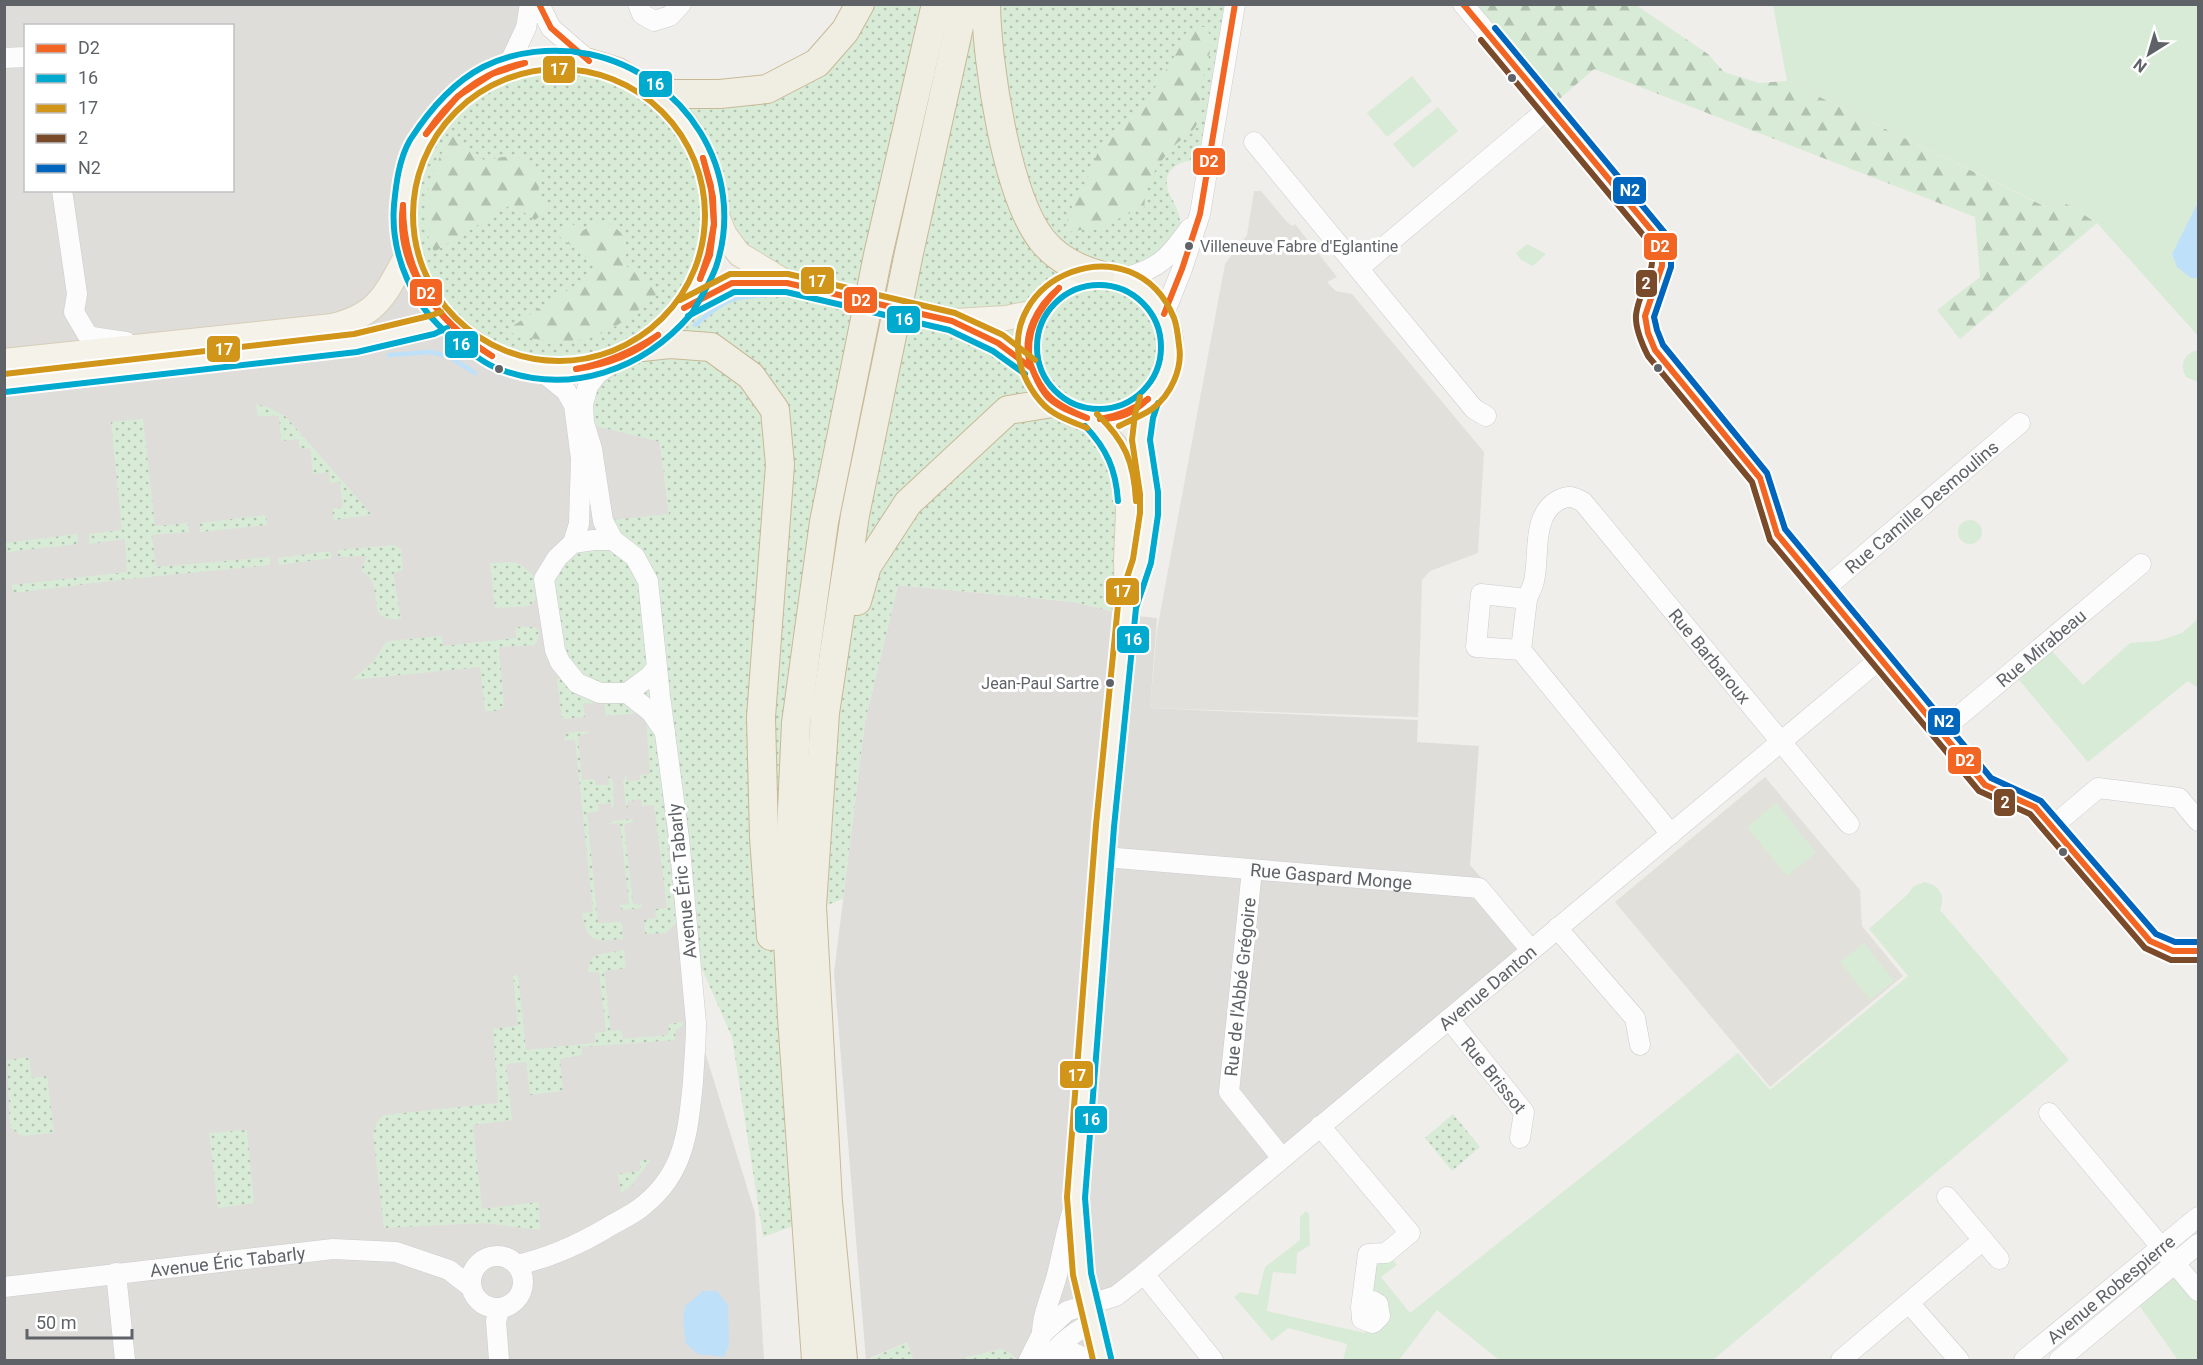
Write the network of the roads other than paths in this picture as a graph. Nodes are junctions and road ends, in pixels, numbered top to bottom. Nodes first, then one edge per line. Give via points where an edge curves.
1 (530, 4) edge
2 (539, 4) edge
3 (860, 4) edge
4 (936, 4) edge
5 (964, 4) edge
6 (986, 4) edge
7 (1235, 4) edge
8 (1463, 4) edge
9 (640, 9) edge
10 (675, 10) edge
11 (24, 57) edge
12 (4, 58) edge
13 (589, 62) junction
14 (508, 66) junction
15 (658, 94) junction
16 (1549, 108) junction
17 (1254, 142) dead end
18 (63, 192) edge
19 (715, 211) junction
20 (1200, 214) junction
21 (408, 253) junction
22 (1359, 268) junction
23 (1112, 277) junction
24 (787, 283) junction
25 (684, 308) junction
26 (1036, 312) junction
27 (1164, 314) junction
28 (942, 319) junction
29 (444, 320) junction
30 (151, 345) junction
31 (632, 352) junction
32 (4, 361) edge
33 (1030, 367) junction
34 (539, 369) junction
35 (4, 382) edge
36 (1149, 400) junction
37 (1053, 403) junction
38 (1486, 416) dead end
39 (1091, 420) junction
40 (2020, 423) dead end
41 (613, 540) junction
42 (573, 543) junction
43 (2141, 564) dead end
44 (1824, 590) junction
45 (1527, 599) junction
46 (1128, 606) junction
47 (1521, 650) junction
48 (1880, 659) junction
49 (657, 667) junction
50 (627, 693) junction
51 (825, 713) junction
52 (1941, 731) junction
53 (666, 733) junction
54 (1781, 743) junction
55 (2199, 821) edge
56 (1849, 824) dead end
57 (2053, 826) junction
58 (1671, 834) junction
59 (1104, 857) junction
60 (1252, 870) junction
61 (1557, 928) junction
62 (1531, 950) junction
63 (2199, 951) edge
64 (1449, 1019) junction
65 (1640, 1045) dead end
66 (2049, 1113) dead end
67 (1320, 1126) junction
68 (1520, 1138) dead end
69 (1282, 1158) junction
70 (1947, 1197) dead end
71 (1076, 1198) junction
72 (2199, 1217) edge
73 (807, 1221) junction
74 (1983, 1240) junction
75 (2199, 1244) edge
76 (2161, 1248) junction
77 (1999, 1259) dead end
78 (2175, 1264) junction
79 (478, 1265) junction
80 (449, 1270) junction
81 (116, 1273) junction
82 (520, 1274) junction
83 (1144, 1274) junction
84 (4, 1287) edge
85 (471, 1287) junction
86 (2199, 1291) edge
87 (1909, 1303) junction
88 (1361, 1307) dead end
89 (500, 1308) junction
90 (1091, 1314) junction
91 (1042, 1334) junction
92 (1040, 1357) edge
93 (2068, 1358) edge
94 (125, 1360) edge
95 (499, 1360) edge
96 (816, 1360) edge
97 (843, 1360) edge
98 (1089, 1360) edge
99 (1102, 1360) edge
100 (1213, 1360) edge
101 (1841, 1360) edge
102 (1959, 1360) edge
103 (2025, 1360) edge

1 - 14 street via 526,28
2 - 13 street via 551,28
3 - 15 highway via 845,31 817,63 767,89
4 - 73 highway via 878,255 826,510 796,723 787,920
5 - 51 highway via 855,515
6 - 23 highway via 997,102 1021,200 1050,249 1081,270
7 - 20 street
8 - 16 street
9 - 10 street via 654,21
11 - 12 street
13 - 14 main road via 558,58
13 - 15 main road via 618,70
14 - 21 main road via 461,92 441,113 414,153 402,217
15 - 19 main road via 686,124 707,166
16 - 22 street
16 - 44 street via 1657,237 1662,267 1645,316 1655,350 1760,478 1777,534
17 - 22 street
18 - 30 street via 77,294 74,312 82,329 92,337
19 - 24 main road via 739,254
19 - 25 main road via 709,259
20 - 23 street via 1166,260 1140,274
20 - 27 street
21 - 29 main road via 422,289
21 - 30 main road via 381,300 366,314 347,323
22 - 38 street via 1474,409
23 - 26 main road via 1081,277 1063,285
23 - 27 main road via 1143,290
24 - 25 main road via 732,283
24 - 28 main road, bridge
25 - 31 main road via 665,329
26 - 28 main road via 1006,318
26 - 33 main road via 1027,348
27 - 36 main road via 1171,338 1171,357 1160,386
28 - 33 main road via 998,343
29 - 34 main road via 500,360
29 - 35 main road via 356,343
30 - 32 main road
31 - 34 main road via 574,370
31 - 41 street via 598,373 588,386 583,404 603,521
31 - 73 highway via 670,344 711,347 752,376 775,410 780,465 761,717 764,837 793,1172
33 - 37 main road via 1039,387
34 - 42 street via 566,391 574,405 581,459 579,525
36 - 39 main road via 1114,418
36 - 46 main road via 1141,440 1149,513 1142,561
37 - 39 main road
37 - 51 highway via 1008,410 908,503 867,566
39 - 46 main road via 1115,445 1123,461 1127,482
40 - 44 street, Rue Camille Desmoulins
41 - 42 street
41 - 49 street, Avenue Éric Tabarly via 635,557 648,581
42 - 50 street via 557,558 544,579 560,662 577,683 600,693
43 - 52 street, Rue Mirabeau
44 - 48 street
45 - 47 street
45 - 47 street via 1481,594 1476,646
45 - 54 street, Rue Barbaroux via 1534,583 1541,520 1551,505 1566,496 1574,497 1583,502
46 - 59 main road
47 - 58 street
48 - 52 street
48 - 54 street, Avenue Danton
49 - 50 street
49 - 53 street, Avenue Éric Tabarly
50 - 53 street via 651,712
51 - 97 highway via 812,906 828,1202
52 - 57 street via 1985,785 2035,807
53 - 82 street, Avenue Éric Tabarly via 696,1023 689,1124 683,1150 668,1181 644,1206
54 - 56 street, Rue Barbaroux
54 - 58 street, Avenue Danton
55 - 57 street via 2179,798 2098,788
57 - 63 street via 2150,941 2173,952
58 - 61 street, Avenue Danton
59 - 60 street, Rue Gaspard Monge
59 - 71 main road
60 - 62 street, Rue Gaspard Monge via 1479,888
60 - 69 street, Rue de l'Abbé Grégoire via 1229,1092
61 - 62 street, Avenue Danton
61 - 65 street via 1635,1018
62 - 64 street, Avenue Danton
64 - 67 street, Avenue Danton
64 - 68 street, Rue Brissot via 1524,1112
66 - 76 street
67 - 69 street, Avenue Danton
67 - 88 street via 1410,1233 1386,1253 1368,1254
69 - 83 street, Avenue Danton
70 - 74 street
71 - 90 main road via 1082,1274
71 - 91 street
72 - 76 street, Avenue Robespierre
73 - 96 highway
74 - 77 street
74 - 87 street
75 - 78 street, Avenue Robespierre
76 - 78 street
76 - 103 street, Avenue Robespierre
78 - 86 street
78 - 93 street, Avenue Robespierre
79 - 80 street, Avenue Éric Tabarly
79 - 82 street via 485,1259 502,1257
79 - 85 street
80 - 81 street, Avenue Éric Tabarly via 396,1252 333,1249
80 - 85 street, Avenue Éric Tabarly
81 - 84 street, Avenue Éric Tabarly
81 - 94 street
82 - 89 street via 519,1297
83 - 90 street, Avenue Danton
83 - 100 street
85 - 89 street via 478,1301
87 - 101 street
87 - 102 street
89 - 95 street via 496,1321
90 - 91 street via 1067,1311
90 - 92 street via 1084,1326
90 - 99 main road
91 - 92 street
92 - 98 street via 1071,1352

